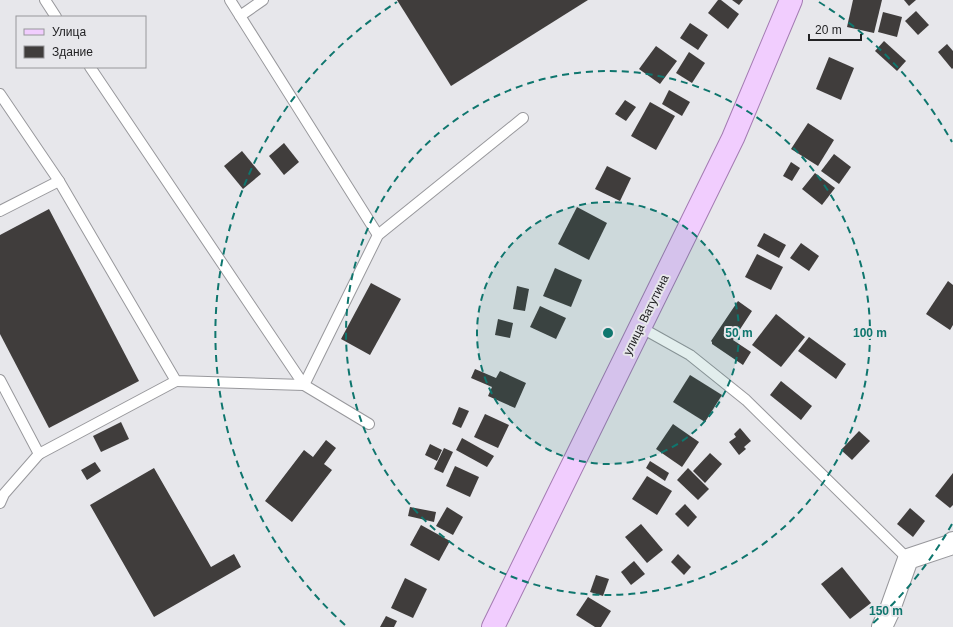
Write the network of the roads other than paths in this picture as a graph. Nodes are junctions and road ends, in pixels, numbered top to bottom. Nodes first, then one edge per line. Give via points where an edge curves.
1 (45, 0) edge
2 (230, 0) edge
3 (263, 0) edge
4 (791, 0) edge
5 (55, 16) edge
6 (240, 16) junction
7 (91, 68) edge
8 (0, 94) edge
9 (523, 118) dead end
10 (59, 182) junction
11 (0, 211) edge
12 (378, 235) junction
13 (640, 327) junction
14 (0, 380) edge
15 (176, 380) junction
16 (304, 385) junction
17 (369, 424) dead end
18 (40, 454) junction
19 (0, 503) edge
20 (952, 544) edge
21 (908, 559) junction
22 (493, 627) edge
23 (882, 627) edge

1 - 5 lane
2 - 6 lane
3 - 6 lane
4 - 13 main road, улица Ватутина via 733,138
6 - 12 lane
7 - 16 lane
8 - 10 lane
9 - 12 lane
10 - 11 lane
10 - 15 lane
12 - 16 lane
13 - 21 lane via 690,355 746,400
13 - 22 main road, улица Ватутина
14 - 18 lane
15 - 16 lane
15 - 18 lane
16 - 17 lane
18 - 19 lane via 4,494
20 - 21 street
21 - 23 street

